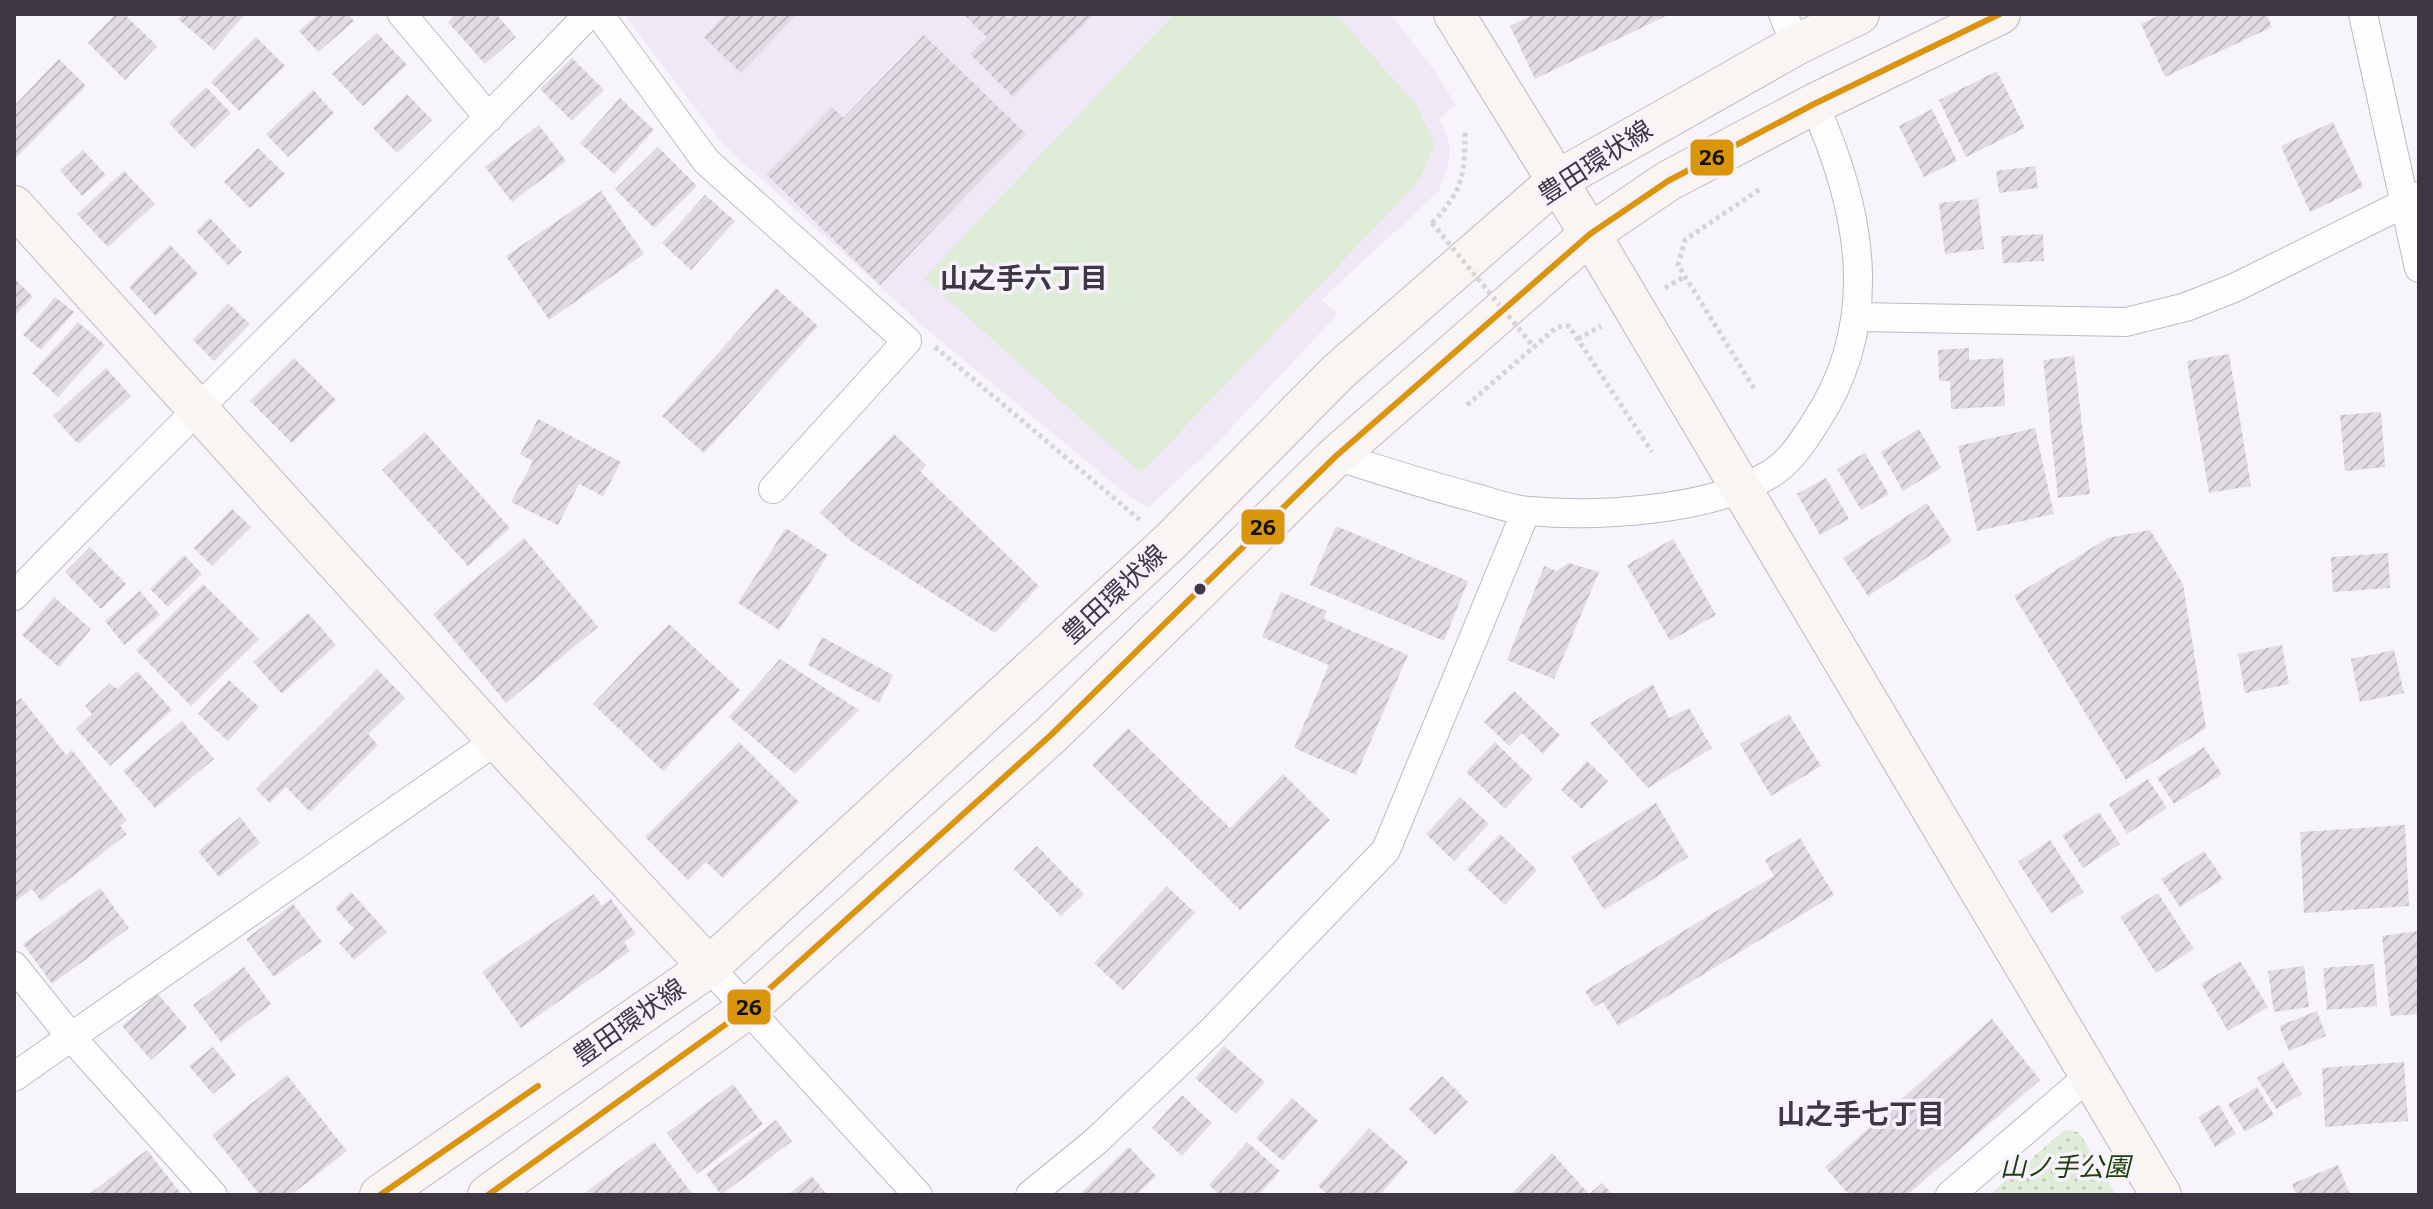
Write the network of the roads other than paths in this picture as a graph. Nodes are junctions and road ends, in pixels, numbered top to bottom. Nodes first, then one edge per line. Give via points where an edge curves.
1 (402, 14) edge
2 (589, 14) edge
3 (599, 14) edge
4 (1454, 14) edge
5 (1859, 14) edge
6 (2000, 14) edge
7 (2363, 14) edge
8 (1789, 29) edge
9 (1814, 104) junction
10 (489, 118) junction
11 (1558, 180) junction
12 (2412, 199) edge
13 (14, 206) edge
14 (1590, 234) junction
15 (2419, 268) edge
16 (1858, 317) junction
17 (197, 406) junction
18 (1336, 456) junction
19 (773, 489) dead end
20 (1740, 489) junction
21 (1526, 511) junction
22 (14, 596) edge
23 (497, 740) junction
24 (14, 966) edge
25 (709, 967) junction
26 (747, 1009) junction
27 (71, 1037) junction
28 (2089, 1076) junction
29 (14, 1077) edge
30 (213, 1195) edge
31 (380, 1195) edge
32 (488, 1195) edge
33 (918, 1195) edge
34 (1030, 1195) edge
35 (1950, 1195) edge
36 (2161, 1195) edge

1 - 10 street
2 - 10 street
3 - 19 street via 706,161 907,341
4 - 11 main road
5 - 8 main road, 豊田環状線
6 - 9 main road
7 - 12 street
8 - 11 main road, 豊田環状線
9 - 14 main road via 1668,181
9 - 16 street via 1843,183 1860,263
10 - 17 street
11 - 14 main road
11 - 25 main road, 豊田環状線 via 1338,372 1170,542
12 - 15 street
12 - 16 street via 2234,288 2126,322
13 - 17 main road
14 - 18 main road
14 - 20 main road
16 - 20 street via 1840,376 1795,453 1769,475
17 - 22 street
17 - 23 main road
18 - 21 street
18 - 26 main road via 1052,734
20 - 21 street via 1610,514
20 - 28 main road
21 - 34 street via 1386,850 1212,1031 1095,1142
23 - 25 main road
23 - 27 street
24 - 27 street
25 - 26 street
25 - 31 main road, 豊田環状線
26 - 32 main road
26 - 33 street
27 - 29 street
27 - 30 street
28 - 35 street
28 - 36 main road

